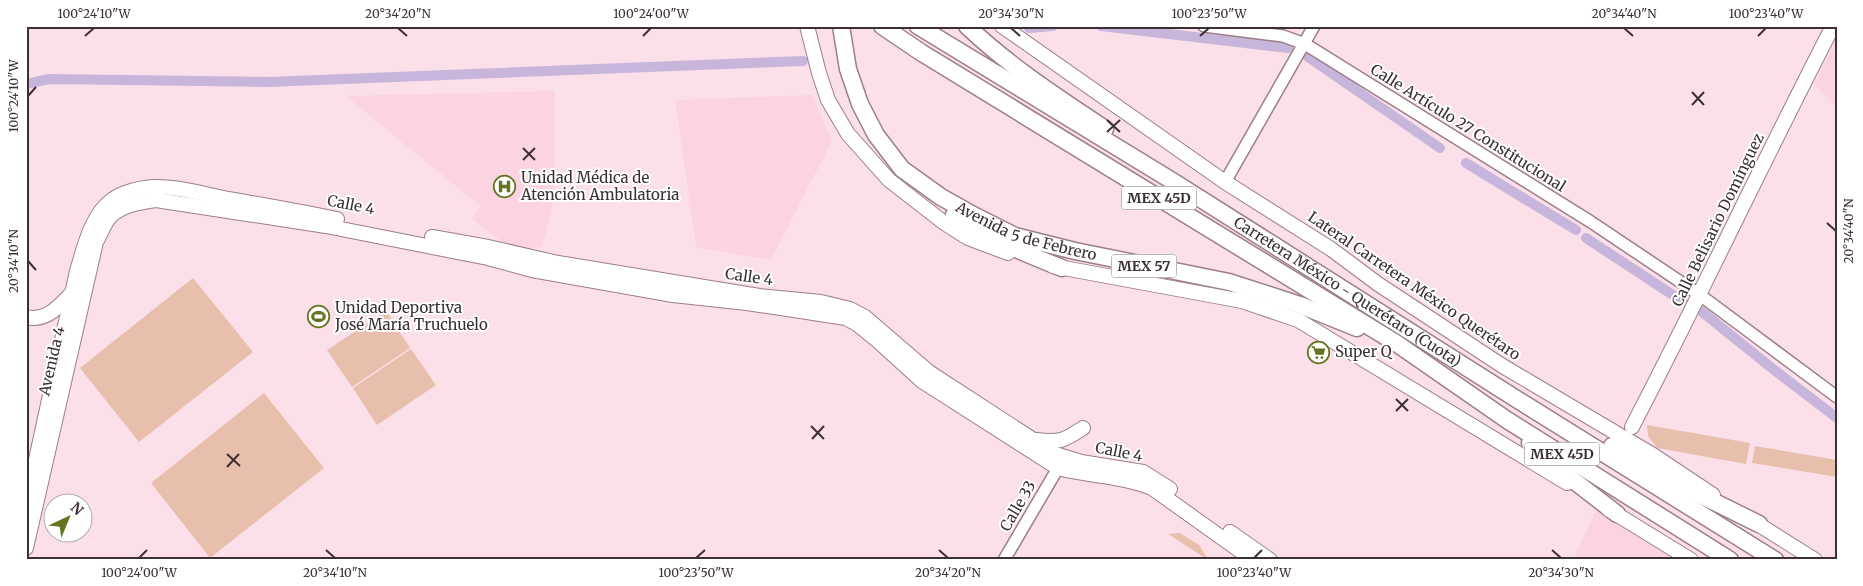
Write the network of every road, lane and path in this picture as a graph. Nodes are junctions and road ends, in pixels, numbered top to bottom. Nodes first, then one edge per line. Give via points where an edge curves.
1 (807, 26) edge
2 (841, 26) edge
3 (882, 26) edge
4 (918, 26) edge
5 (967, 26) edge
6 (1002, 26) edge
7 (1204, 26) edge
8 (1314, 26) edge
9 (1833, 26) edge
10 (1305, 44) junction
11 (902, 168) junction
12 (1174, 182) junction
13 (1225, 182) junction
14 (154, 187) joint
15 (140, 202) joint
16 (1062, 268) junction
17 (71, 294) junction
18 (1700, 295) junction
19 (26, 317) edge
20 (1396, 343) junction
21 (1837, 397) edge
22 (1518, 400) junction
23 (1507, 420) junction
24 (1606, 427) junction
25 (1083, 428) dead end
26 (1632, 428) junction
27 (1035, 440) junction
28 (1652, 455) junction
29 (1058, 468) junction
30 (26, 506) edge
31 (1617, 514) junction
32 (1759, 524) junction
33 (26, 548) edge
34 (1263, 559) edge
35 (1004, 560) edge
36 (1691, 560) edge
37 (1730, 560) edge
38 (1775, 560) edge
39 (1815, 560) edge

1 - 16 main road via 828,100 848,134 889,180 968,238
2 - 11 highway, Avenida 5 de Febrero / MEX 57 via 848,69 860,104 876,135
3 - 20 highway, Carretera México - Querétaro (Cuota) / MEX 45D
4 - 12 highway, Carretera México - Querétaro (Cuota) / MEX 45D
5 - 12 highway via 988,46 1052,94 1132,147
6 - 13 main road, Lateral Carretera México Querétaro
7 - 10 street, Calle Artículo 27 Constitucional via 1283,36
8 - 10 street
9 - 18 main road, Calle Belisario Domínguez
10 - 13 street
10 - 18 street, Calle Artículo 27 Constitucional via 1584,218
11 - 16 highway via 939,205 972,228
11 - 20 highway, Avenida 5 de Febrero / MEX 57 via 941,197 1015,236 1229,282 1300,305
12 - 22 highway, Carretera México - Querétaro (Cuota) / MEX 45D
13 - 24 main road, Lateral Carretera México Querétaro via 1331,249 1501,365
14 - 17 main road, Avenida 4 via 128,192 102,208 86,241
14 - 27 main road, Calle 4 via 185,190 488,247 558,263 759,296 837,304 864,317 929,372
15 - 29 main road, Calle 4 via 156,200 252,214 432,246 532,270 673,295 846,318 878,341 922,381
15 - 33 main road, Avenida 4 via 110,217 96,242
16 - 31 main road via 1242,301 1298,320
17 - 19 main road via 51,313 41,318
17 - 30 main road, Avenida 4
18 - 21 street, Calle Artículo 27 Constitucional
18 - 26 main road, Calle Belisario Domínguez
20 - 23 highway, Carretera México - Querétaro (Cuota) / MEX 45D
22 - 32 highway via 1584,431 1680,485
22 - 38 highway, Carretera México - Querétaro (Cuota) / MEX 45D
23 - 31 highway via 1543,455
23 - 37 highway, Carretera México - Querétaro (Cuota) / MEX 45D
24 - 26 main road via 1624,425
24 - 28 main road, Lateral Carretera México Querétaro
25 - 27 main road via 1063,440
26 - 28 main road via 1645,441
27 - 34 main road, Calle 4 via 1064,458 1143,472
28 - 32 main road, Lateral Carretera México Querétaro
29 - 34 main road, Calle 4 via 1138,482 1152,488
29 - 35 street, Calle 33
31 - 36 main road
32 - 39 main road, Lateral Carretera México Querétaro

